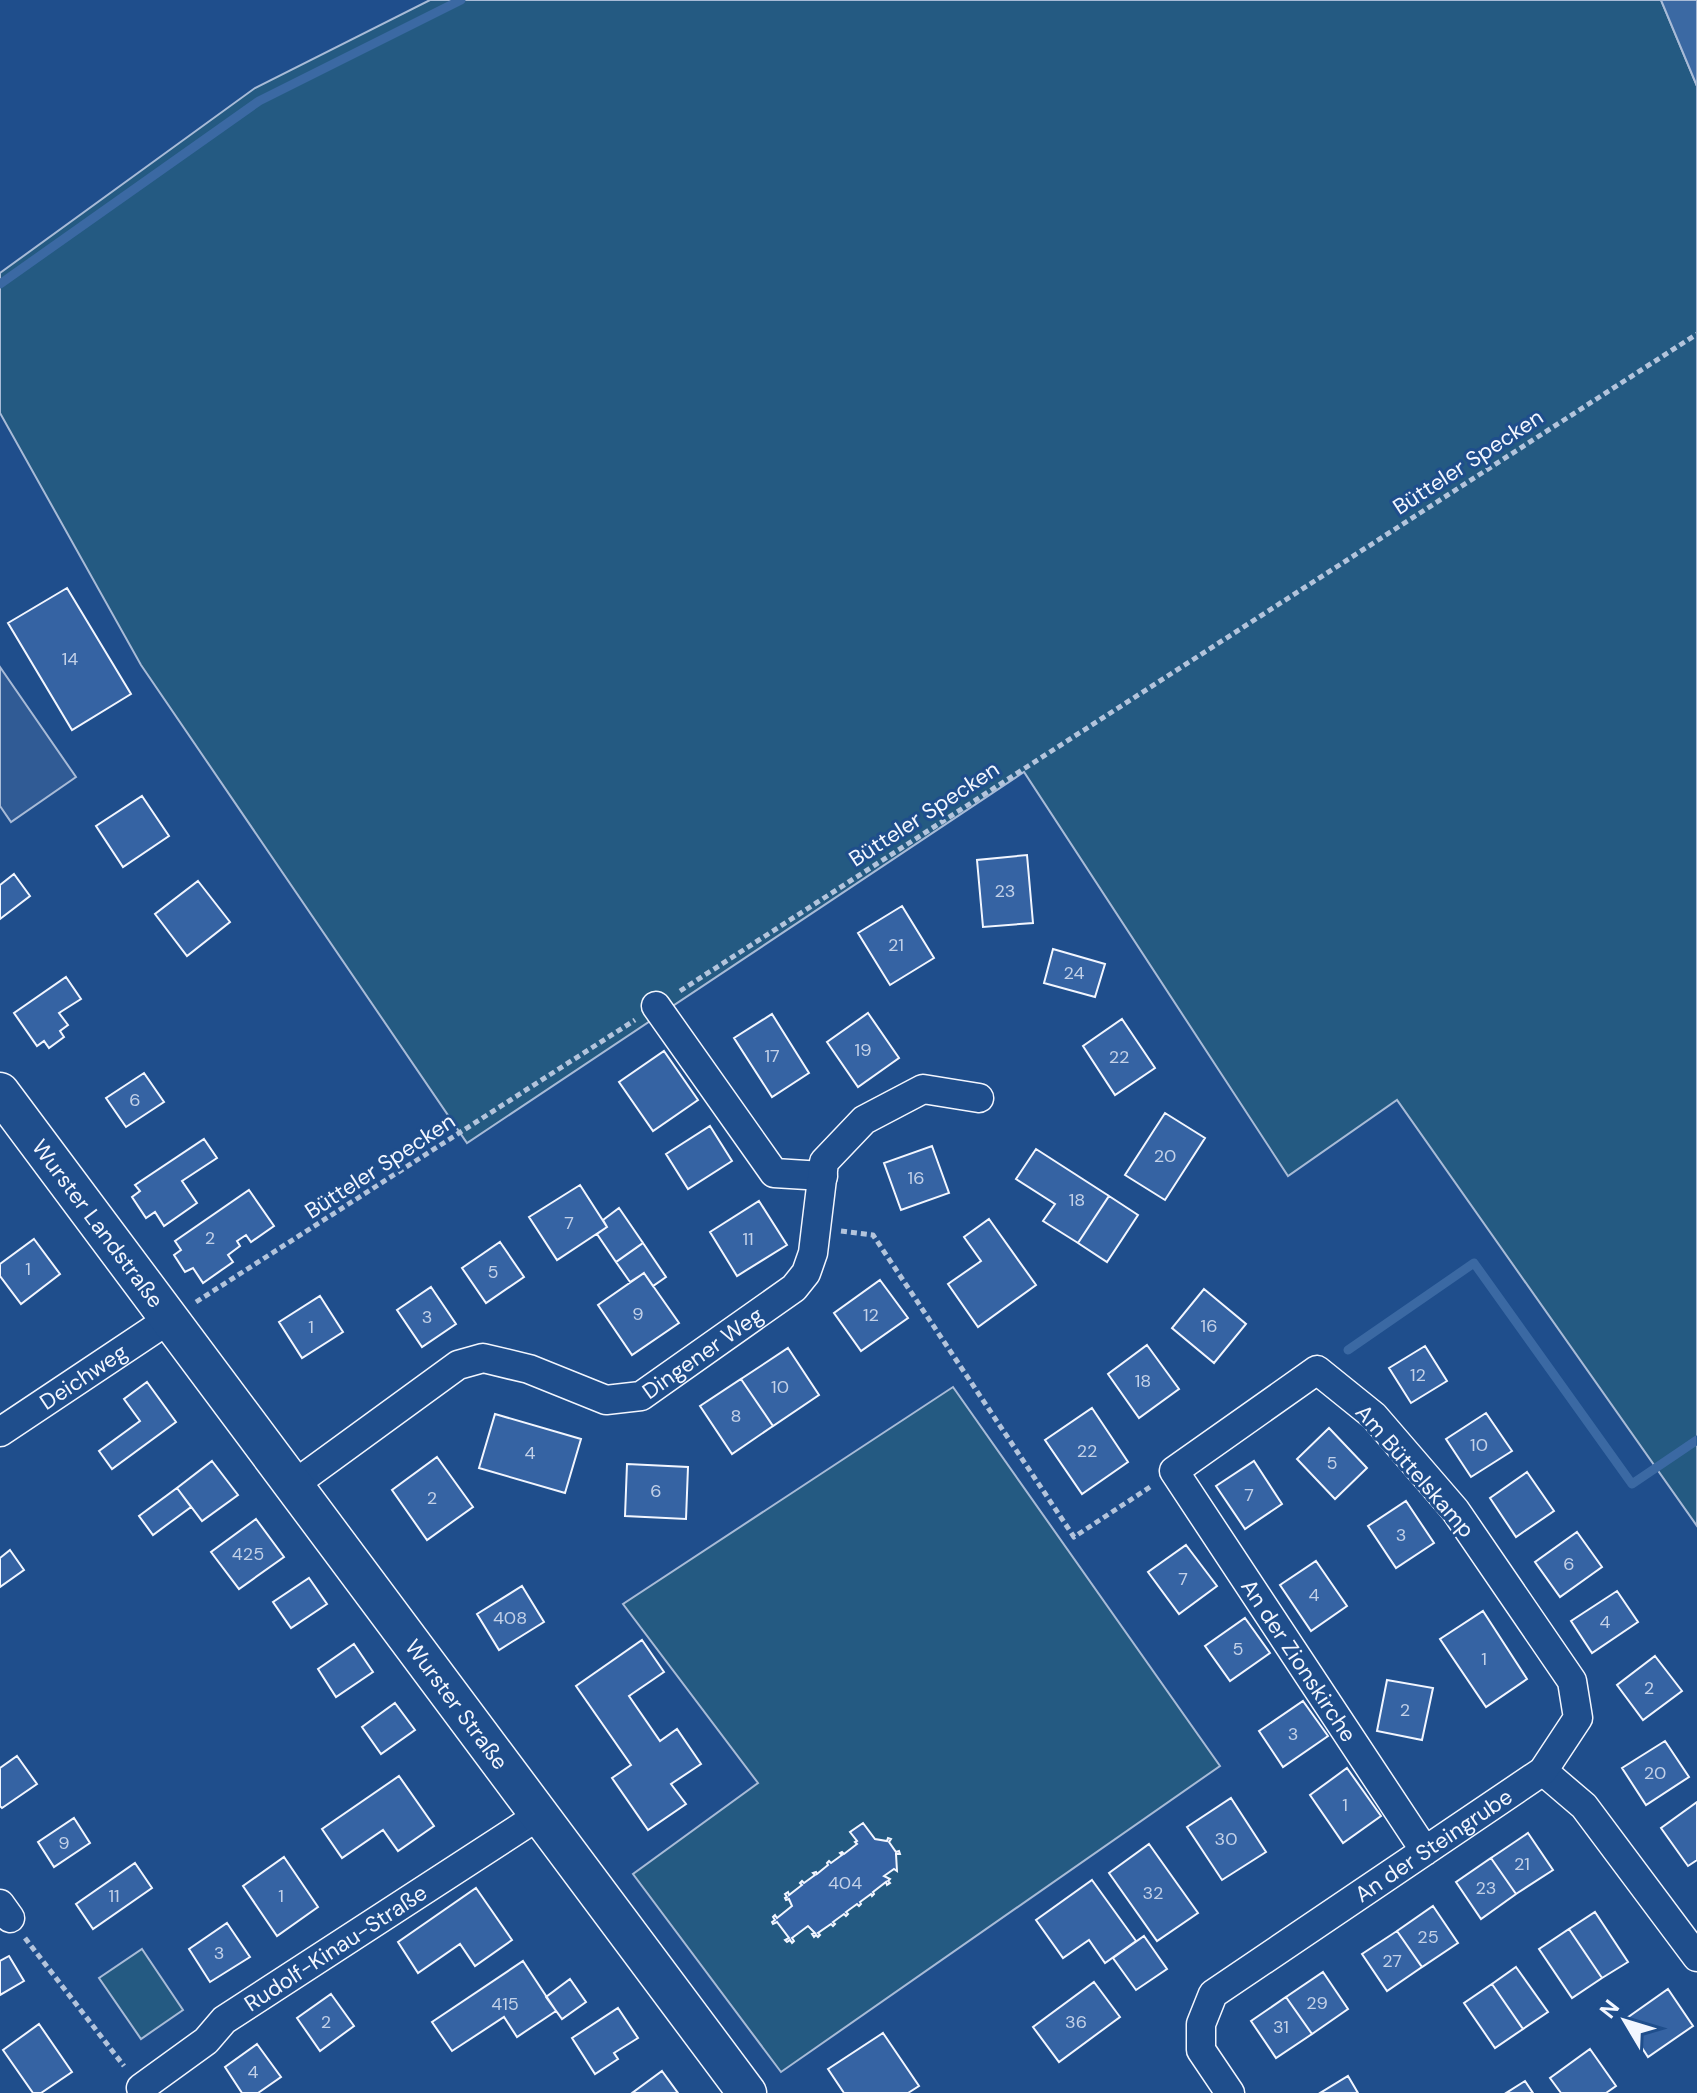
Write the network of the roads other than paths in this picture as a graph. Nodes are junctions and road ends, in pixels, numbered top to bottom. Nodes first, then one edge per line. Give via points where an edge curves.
1 (656, 1006) road end
2 (0, 1092) edge
3 (979, 1098) dead end
4 (823, 1176) junction
5 (166, 1318) junction
6 (0, 1432) edge
7 (1174, 1471) joint
8 (292, 1486) junction
9 (1543, 1771) junction
10 (538, 1816) junction
11 (1425, 1851) junction
12 (1697, 1957) edge
13 (138, 2091) edge
14 (747, 2093) edge
15 (1230, 2093) edge

1 - 4 street via 774,1173
2 - 5 main road, Wurster Landstraße
3 - 4 street, Dingener Weg via 923,1089 864,1120 824,1162
4 - 8 street, Dingener Weg via 813,1253 794,1288 641,1396 606,1400 529,1369 483,1358 458,1365
5 - 6 street, Deichweg
5 - 8 main road, Wurster Straße
7 - 9 street, Am Büttelskamp via 1317,1370 1374,1416 1455,1510 1572,1681 1578,1718
7 - 11 street, An der Zionskirche
8 - 10 main road, Wurster Straße
9 - 11 street, An der Steingrube
9 - 12 street via 1584,1806
10 - 13 street, Rudolf-Kinau-Straße via 224,2020 206,2041
10 - 14 main road, Wurster Straße
11 - 15 street, An der Steingrube via 1213,1994 1201,2024 1201,2050

